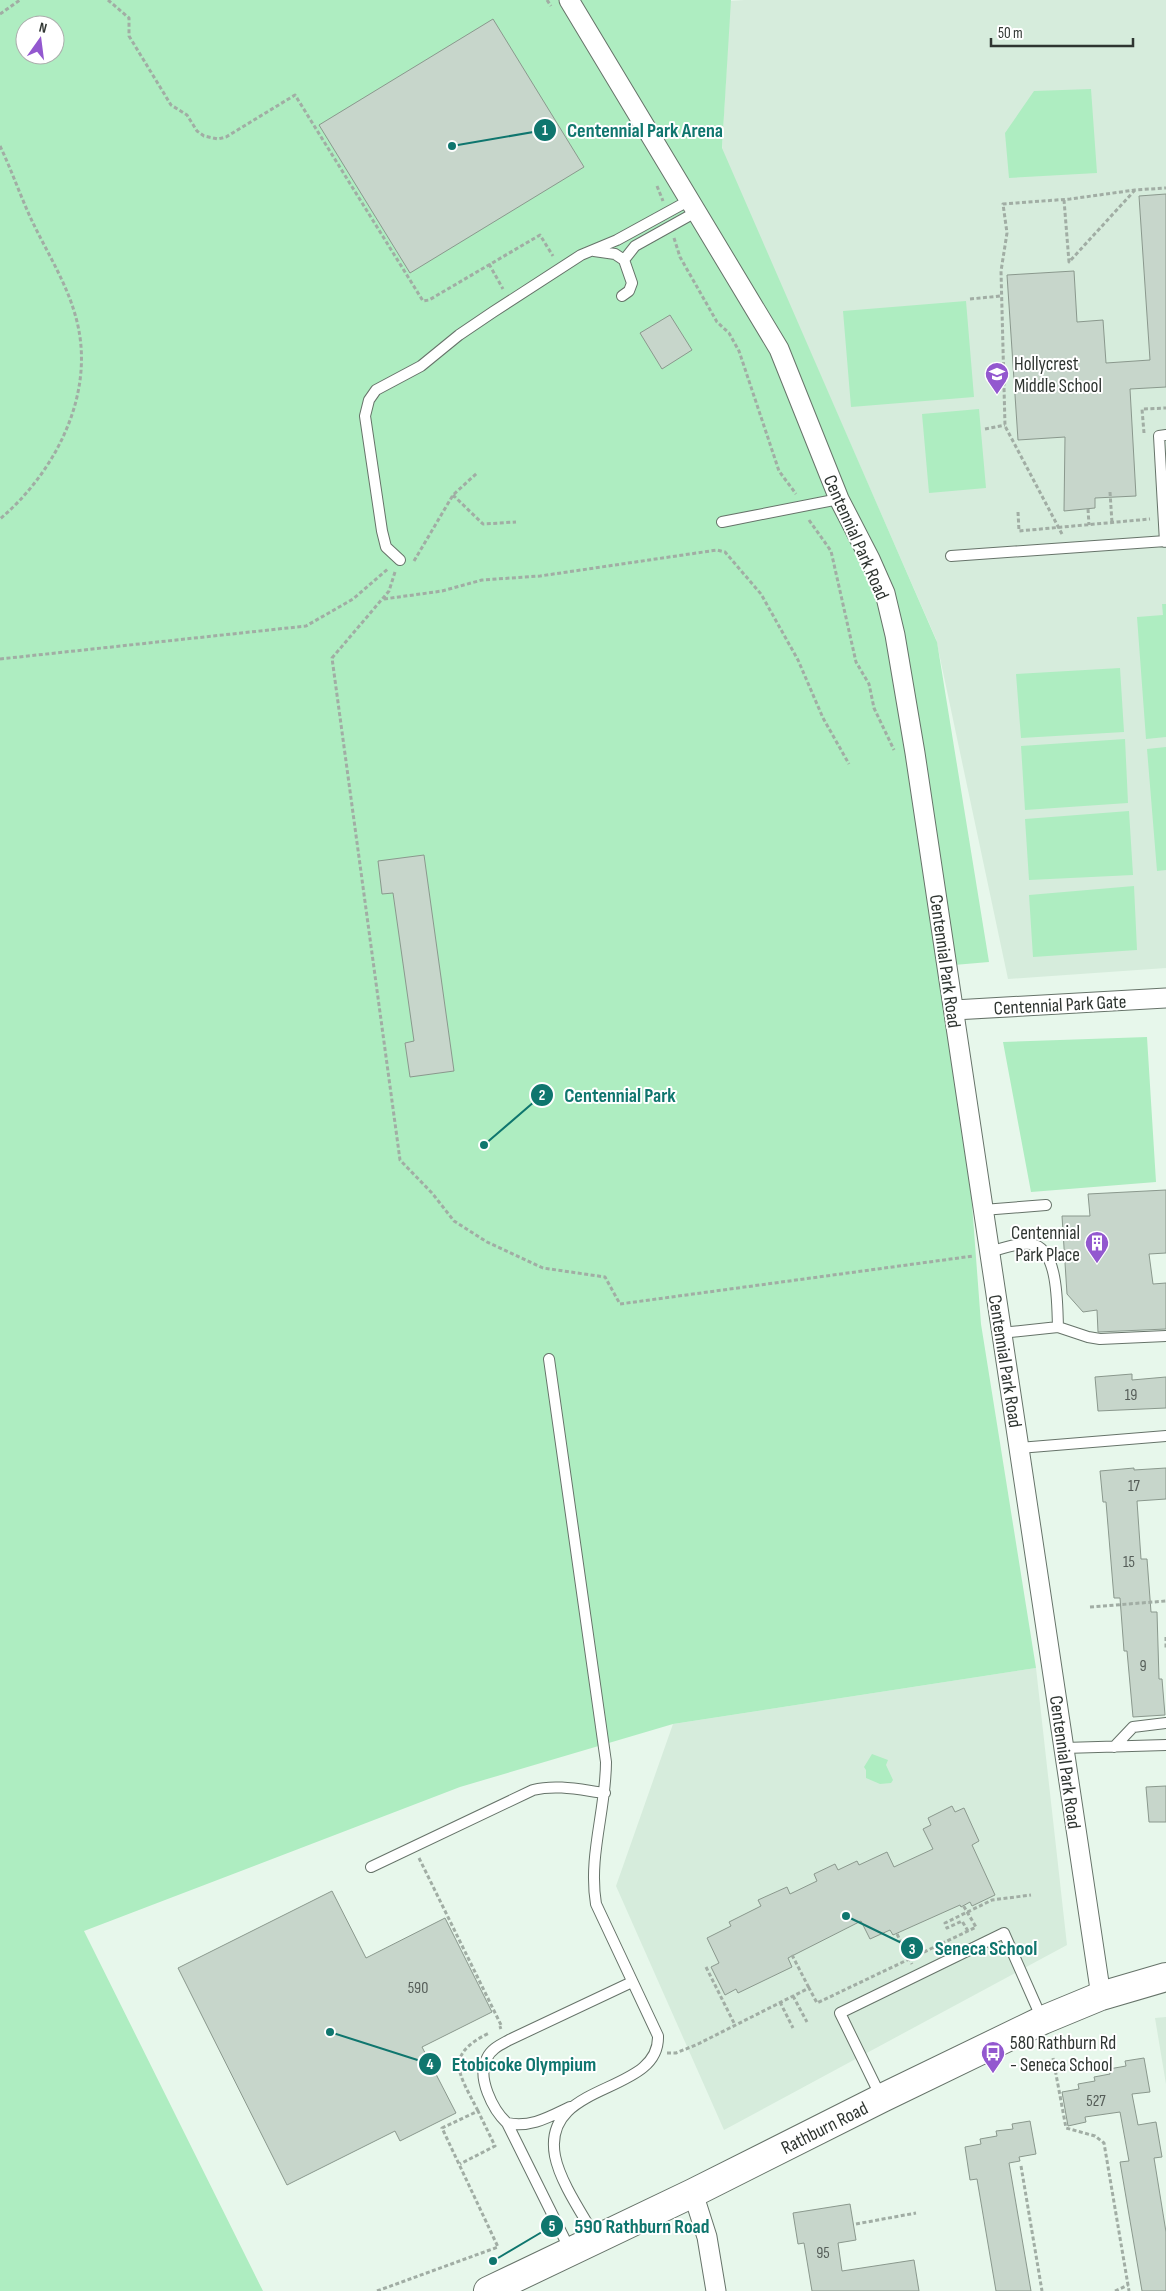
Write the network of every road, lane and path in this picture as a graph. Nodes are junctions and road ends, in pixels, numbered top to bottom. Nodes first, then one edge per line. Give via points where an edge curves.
1 (20, 0) edge
2 (108, 0) edge
3 (547, 0) edge
4 (569, 0) edge
5 (552, 8) dead end
6 (0, 14) edge
7 (0, 146) edge
8 (656, 183) dead end
9 (1166, 188) edge
10 (1135, 190) junction
11 (1064, 200) junction
12 (693, 206) junction
13 (666, 214) junction
14 (670, 226) junction
15 (593, 251) junction
16 (624, 260) junction
17 (489, 264) junction
18 (560, 268) junction
19 (622, 296) dead end
20 (1001, 296) junction
21 (970, 299) dead end
22 (510, 301) junction
23 (1166, 408) edge
24 (1005, 425) junction
25 (985, 429) dead end
26 (1166, 435) edge
27 (1144, 437) dead end
28 (477, 473) dead end
29 (1110, 492) dead end
30 (453, 495) junction
31 (839, 499) junction
32 (802, 506) junction
33 (1088, 509) dead end
34 (1149, 511) dead end
35 (1018, 512) dead end
36 (0, 519) edge
37 (516, 522) dead end
38 (722, 522) dead end
39 (1112, 523) junction
40 (1089, 525) junction
41 (1059, 527) junction
42 (1166, 542) edge
43 (1069, 548) junction
44 (951, 556) dead end
45 (400, 560) junction
46 (413, 563) dead end
47 (384, 599) dead end
48 (0, 659) edge
49 (896, 756) dead end
50 (849, 764) dead end
51 (1166, 998) edge
52 (954, 1010) junction
53 (1046, 1205) dead end
54 (983, 1210) junction
55 (970, 1247) dead end
56 (981, 1254) junction
57 (1058, 1327) junction
58 (1001, 1333) junction
59 (1166, 1336) edge
60 (549, 1359) dead end
61 (1166, 1436) edge
62 (1019, 1448) junction
63 (1166, 1601) edge
64 (1090, 1607) dead end
65 (1166, 1637) edge
66 (1166, 1648) edge
67 (1166, 1723) edge
68 (1166, 1745) edge
69 (1064, 1748) junction
70 (1114, 1748) junction
71 (605, 1793) junction
72 (413, 1846) junction
73 (371, 1867) dead end
74 (1031, 1895) dead end
75 (963, 1905) dead end
76 (967, 1912) junction
77 (968, 1931) junction
78 (897, 1934) dead end
79 (792, 1955) dead end
80 (909, 1958) junction
81 (706, 1967) dead end
82 (917, 1975) junction
83 (1166, 1977) edge
84 (632, 1982) junction
85 (809, 1988) junction
86 (794, 1996) junction
87 (1102, 1996) junction
88 (780, 2002) junction
89 (1043, 2020) junction
90 (807, 2022) dead end
91 (735, 2025) junction
92 (502, 2027) dead end
93 (793, 2028) dead end
94 (676, 2053) dead end
95 (1053, 2058) dead end
96 (882, 2098) junction
97 (571, 2106) junction
98 (507, 2123) junction
99 (460, 2164) junction
100 (1021, 2166) dead end
101 (693, 2193) junction
102 (916, 2213) dead end
103 (856, 2224) dead end
104 (596, 2239) junction
105 (570, 2251) junction
106 (1128, 2285) junction
107 (377, 2291) edge
108 (488, 2291) edge
109 (716, 2291) edge
110 (1042, 2291) edge
111 (1115, 2291) edge
112 (1129, 2291) edge

1 - 6 path
2 - 17 path via 128,18 129,36 171,105 187,115 204,136 226,137 295,95 423,302
3 - 5 path
4 - 12 street, Centennial Park Road
7 - 36 path via 68,293 81,351 77,396 62,441 38,481
8 - 13 path
9 - 10 path
10 - 11 path
10 - 11 path via 1069,262
11 - 20 path via 1003,204 1008,233 1001,271
12 - 13 lane
12 - 14 lane
12 - 31 street, Centennial Park Road via 779,349
13 - 15 lane
14 - 16 lane via 636,246
14 - 32 path via 680,257 717,322 729,332 738,351 779,471
15 - 16 lane via 615,254
15 - 18 lane
16 - 19 lane via 632,283
17 - 18 path via 540,235
17 - 22 path
18 - 22 lane
20 - 21 path
20 - 24 path
22 - 45 lane via 459,335 421,366 376,390 369,400 365,416 382,531 386,547
23 - 27 path via 1142,409
24 - 25 path
24 - 41 path
26 - 42 lane via 1159,436
28 - 30 path
29 - 39 path
30 - 37 path via 483,524
30 - 46 path
31 - 32 lane
31 - 52 street, Centennial Park Road via 885,594 895,635
32 - 38 lane
32 - 49 path via 830,551 856,662 869,684 874,708
33 - 40 path
34 - 39 path via 1150,520
35 - 41 path via 1019,531
39 - 40 path
40 - 41 path
41 - 43 path
42 - 43 lane
43 - 44 lane
45 - 48 path via 353,599 306,626
45 - 56 path via 389,591 332,658 400,1160 454,1221 487,1242 544,1268 605,1277 620,1304
47 - 50 path via 442,591 482,580 540,576 718,550 725,552 761,594 798,660
51 - 52 street, Centennial Park Gate
52 - 54 street, Centennial Park Road
53 - 54 lane
54 - 56 street, Centennial Park Road
55 - 56 path
56 - 57 lane via 1031,1244 1040,1248 1051,1261
56 - 58 street, Centennial Park Road
57 - 58 lane
57 - 59 lane via 1088,1338
58 - 62 street, Centennial Park Road
60 - 71 lane via 606,1762
61 - 62 lane
62 - 69 street, Centennial Park Road
63 - 64 path
65 - 66 path
67 - 70 lane via 1132,1727
68 - 70 lane
69 - 70 lane
69 - 87 street, Centennial Park Road
71 - 72 lane via 560,1787 533,1790
71 - 84 lane via 592,1883 596,1904
72 - 73 lane
72 - 92 path
74 - 76 path via 992,1900
75 - 76 path
76 - 77 path via 976,1927
76 - 77 path via 945,1924 947,1928 962,1921
77 - 80 path
78 - 80 path
79 - 85 path
80 - 82 path
80 - 85 path via 817,2003
81 - 91 path
82 - 89 lane via 1004,1933
82 - 96 lane via 840,2013
83 - 87 street, Rathburn Road
84 - 97 lane via 656,2029 656,2053 645,2067
84 - 98 lane via 508,2040 488,2055 484,2064 485,2082 496,2111
85 - 86 path
86 - 88 path
86 - 90 path
87 - 89 street, Rathburn Road
88 - 91 path
88 - 93 path
89 - 96 street, Rathburn Road
91 - 94 path
95 - 106 path via 1066,2128 1095,2136 1104,2143
96 - 101 street, Rathburn Road
97 - 98 lane via 530,2125
97 - 104 lane via 555,2138 556,2158
98 - 105 lane
99 - 99 path via 495,2146 478,2111 442,2128
99 - 107 path via 498,2247
100 - 110 path
101 - 104 street, Rathburn Road
101 - 109 street via 706,2237
102 - 103 path
104 - 105 street, Rathburn Road
105 - 108 street, Rathburn Road
106 - 111 path
106 - 112 path

